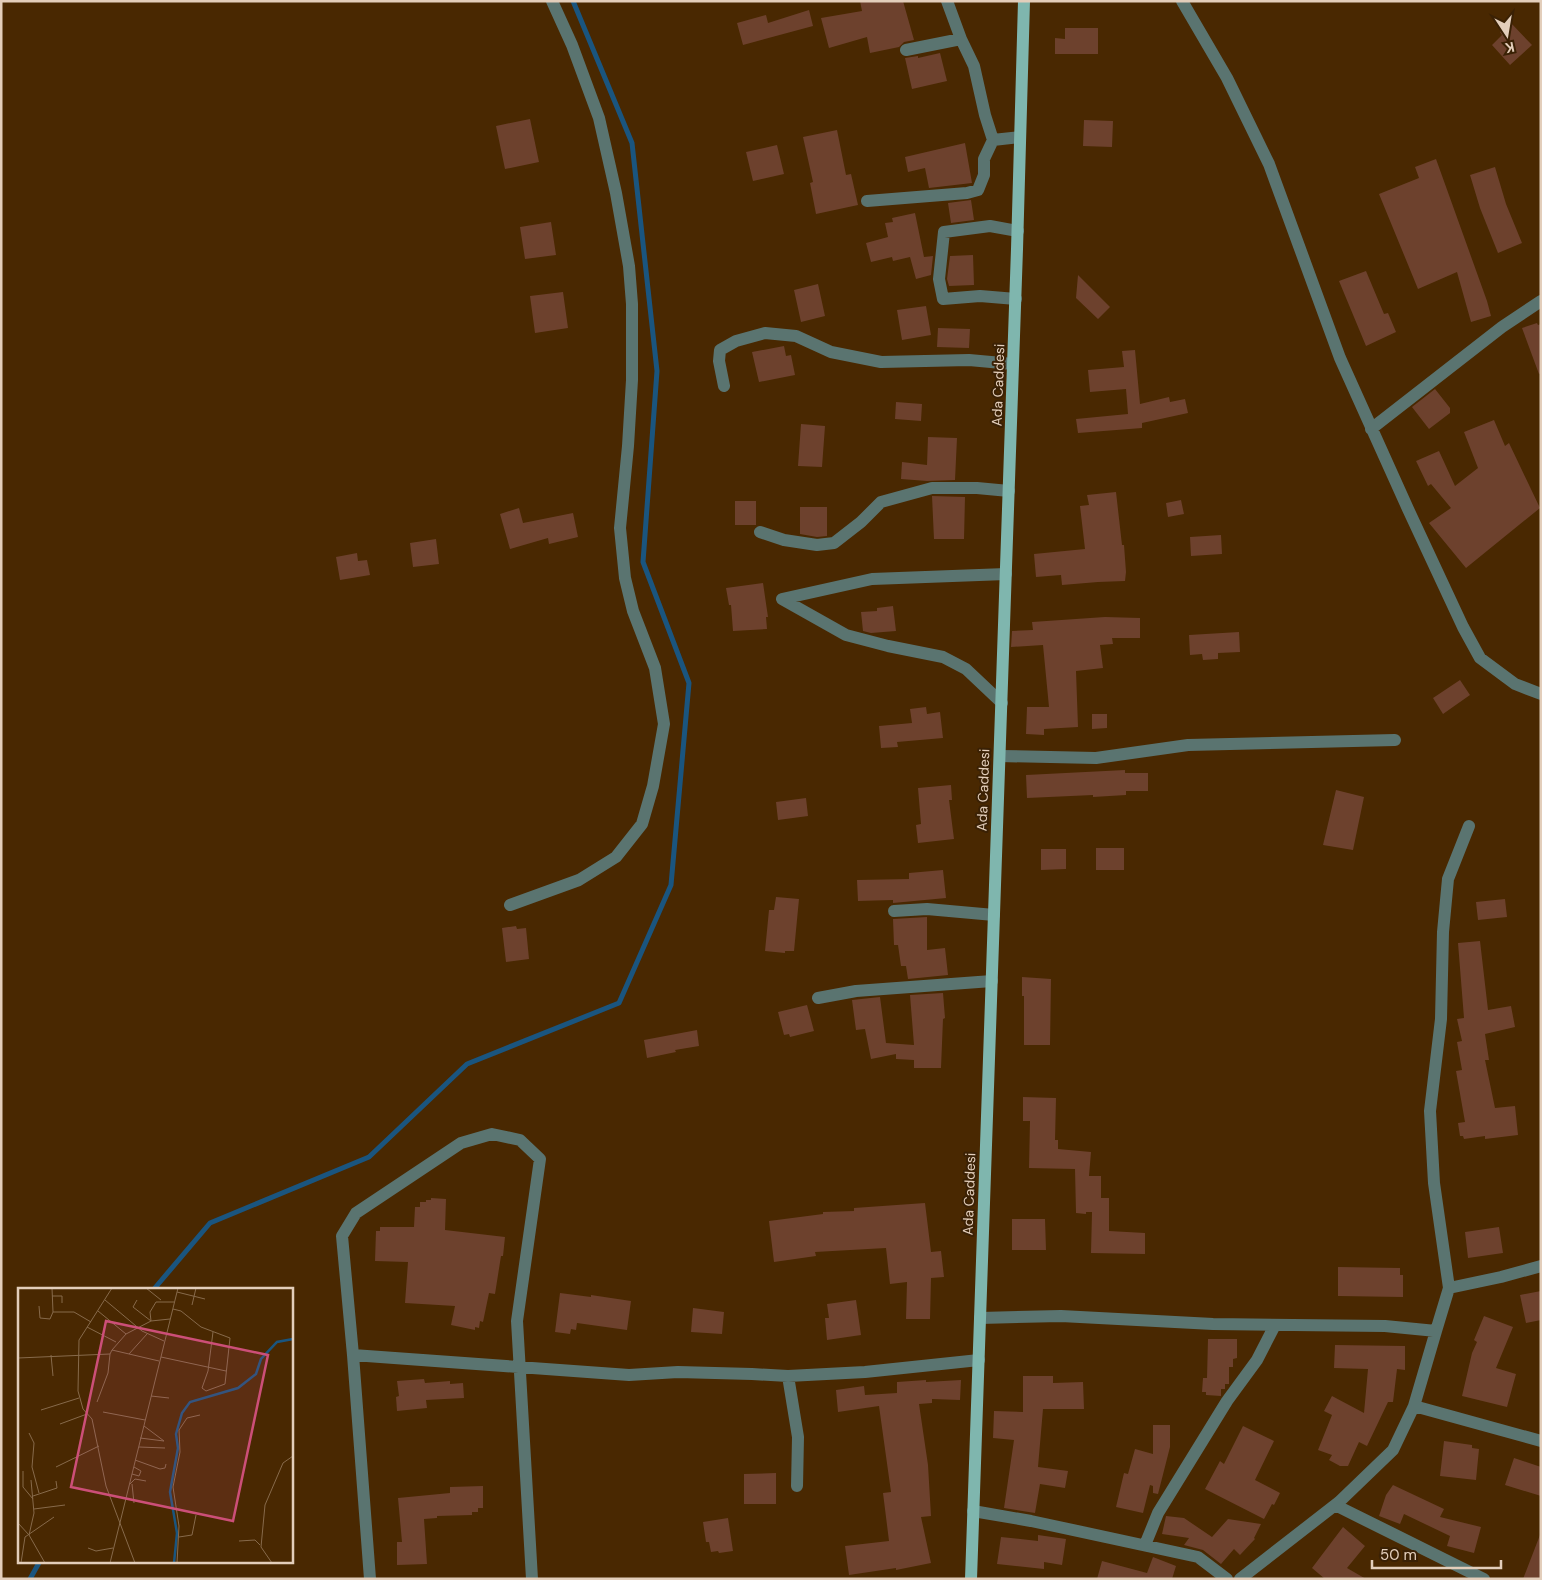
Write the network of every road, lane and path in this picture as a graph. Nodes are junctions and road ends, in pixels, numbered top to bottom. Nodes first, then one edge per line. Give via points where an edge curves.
1 (552, 1) edge
2 (947, 1) edge
3 (1024, 1) edge
4 (1182, 1) edge
5 (961, 38) junction
6 (906, 50) dead end
7 (1020, 137) junction
8 (993, 140) junction
9 (867, 201) dead end
10 (1018, 231) junction
11 (1016, 299) junction
12 (1541, 301) edge
13 (1013, 364) junction
14 (724, 386) dead end
15 (1371, 429) junction
16 (1009, 491) junction
17 (760, 532) dead end
18 (1006, 574) junction
19 (1541, 694) edge
20 (1002, 703) junction
21 (1395, 740) dead end
22 (1000, 756) junction
23 (1469, 826) dead end
24 (510, 905) dead end
25 (894, 911) dead end
26 (994, 915) junction
27 (992, 980) junction
28 (818, 998) dead end
29 (1541, 1266) edge
30 (1449, 1288) junction
31 (980, 1318) junction
32 (1275, 1324) junction
33 (1436, 1331) junction
34 (353, 1355) junction
35 (979, 1360) junction
36 (520, 1368) junction
37 (788, 1376) junction
38 (1414, 1406) junction
39 (1541, 1441) edge
40 (797, 1486) dead end
41 (1335, 1505) junction
42 (973, 1511) junction
43 (1145, 1545) junction
44 (370, 1579) edge
45 (532, 1579) edge
46 (971, 1579) edge
47 (1227, 1579) edge
48 (1240, 1579) edge
49 (1484, 1579) edge

1 - 24 street via 599,118 629,266 632,380 620,528 624,578 655,668 664,724 653,786 642,824 616,857 579,880
2 - 5 street
3 - 7 main road, Ada Caddesi
4 - 15 street via 1228,78 1269,164 1340,358
5 - 6 street
5 - 8 street via 974,66
7 - 8 street
7 - 10 main road, Ada Caddesi
8 - 9 street via 984,159 984,175 978,190
10 - 11 main road, Ada Caddesi
10 - 11 street via 990,226 944,232 938,279 943,299 980,296
11 - 13 main road, Ada Caddesi
12 - 15 street via 1502,327
13 - 14 street via 969,360 881,362 831,352 796,336 765,333 736,341 720,350
13 - 16 main road, Ada Caddesi
15 - 19 street via 1480,658 1515,684
16 - 17 street via 932,488 881,502 834,543 784,540
16 - 18 main road, Ada Caddesi
18 - 20 main road, Ada Caddesi
18 - 20 street via 872,579 782,599 846,635 943,657 966,669
20 - 22 main road, Ada Caddesi
21 - 22 street via 1188,745 1096,758
22 - 26 main road, Ada Caddesi
23 - 30 street via 1448,879 1441,1019 1430,1112 1434,1183
25 - 26 street via 927,909
26 - 27 main road, Ada Caddesi
27 - 28 street via 856,991
27 - 31 main road, Ada Caddesi
29 - 30 street
30 - 33 street
31 - 32 street via 1060,1316
31 - 35 main road, Ada Caddesi
32 - 33 street via 1385,1326
32 - 43 street via 1257,1360 1227,1401 1158,1513
33 - 38 street
34 - 36 street
34 - 36 street via 342,1236 356,1213 461,1143 492,1134 520,1140 540,1159 517,1321
34 - 44 street
35 - 37 street
35 - 42 main road, Ada Caddesi
36 - 37 street via 629,1375 678,1372
36 - 45 street
37 - 40 street via 798,1438
38 - 39 street
38 - 41 street via 1393,1450
41 - 48 street
41 - 49 street
42 - 43 street
42 - 46 main road, Ada Caddesi
43 - 47 street via 1198,1557

